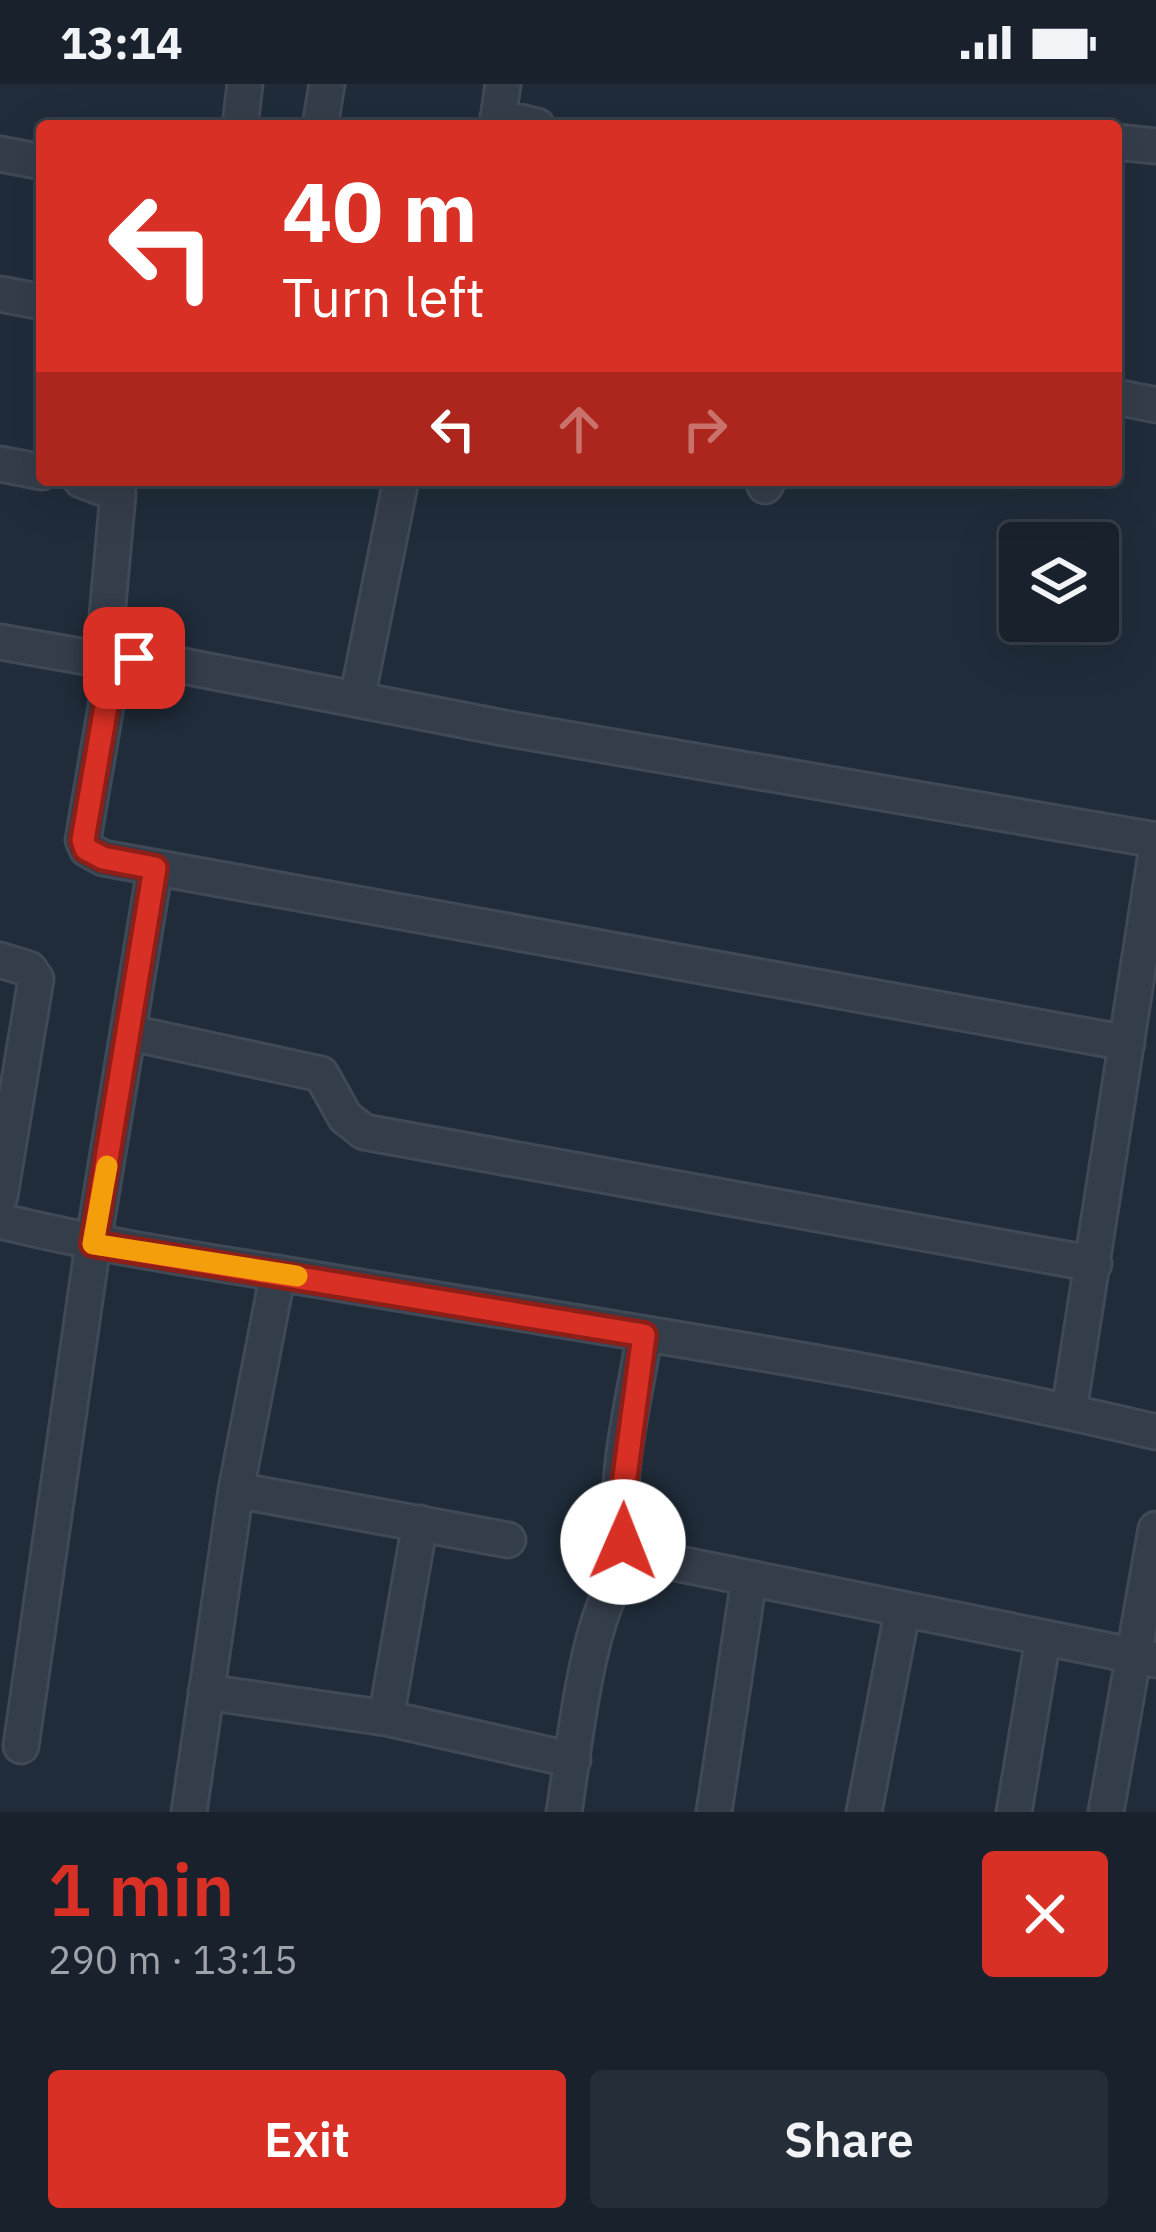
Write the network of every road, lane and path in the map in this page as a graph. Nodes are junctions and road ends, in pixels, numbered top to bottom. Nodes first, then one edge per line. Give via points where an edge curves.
1 (245, 84) edge
2 (327, 84) edge
3 (241, 120) edge
4 (321, 120) edge
5 (1122, 143) edge
6 (1156, 146) edge
7 (0, 154) edge
8 (36, 161) edge
9 (0, 295) edge
10 (36, 301) edge
11 (1122, 398) edge
12 (1156, 405) edge
13 (0, 464) edge
14 (36, 471) edge
15 (97, 486) edge
16 (400, 486) edge
17 (0, 642) edge
18 (120, 663) junction
19 (357, 699) junction
20 (1156, 840) edge
21 (1156, 853) edge
22 (155, 868) junction
23 (0, 959) edge
24 (131, 1033) junction
25 (1127, 1043) junction
26 (7, 1095) edge
27 (0, 1196) edge
28 (0, 1221) edge
29 (93, 1244) junction
30 (1094, 1264) junction
31 (278, 1273) junction
32 (644, 1335) junction
33 (1069, 1411) junction
34 (1156, 1432) edge
35 (236, 1490) junction
36 (420, 1523) junction
37 (1156, 1529) edge
38 (508, 1540) dead end
39 (631, 1563) junction
40 (749, 1580) junction
41 (902, 1613) junction
42 (1042, 1640) junction
43 (1145, 1657) edge
44 (206, 1692) junction
45 (386, 1718) junction
46 (21, 1746) dead end
47 (573, 1760) junction
48 (189, 1812) edge
49 (564, 1812) edge
50 (715, 1812) edge
51 (864, 1812) edge
52 (1014, 1812) edge
53 (1106, 1812) edge

1 - 3 street
2 - 4 street
5 - 6 street
7 - 8 street
9 - 10 street
11 - 12 street
13 - 14 street
15 - 18 street via 118,494 106,628
16 - 19 street
17 - 18 street
18 - 19 street via 142,658
18 - 22 street via 84,845 103,858
19 - 20 street
21 - 25 street
22 - 24 street
22 - 25 street
23 - 26 street via 36,980
24 - 29 street
24 - 30 street via 321,1074 345,1117 364,1132
25 - 30 street
26 - 27 street
28 - 29 street
29 - 31 street
29 - 46 street
30 - 33 street
31 - 32 street
31 - 35 street
32 - 33 street
32 - 39 street via 622,1499
33 - 34 street
35 - 36 street
35 - 44 street
36 - 38 street
36 - 45 street
37 - 43 street
39 - 40 street via 670,1562
39 - 47 street via 600,1621
40 - 41 street
40 - 50 street
41 - 42 street
41 - 51 street
42 - 43 street
42 - 52 street
43 - 53 street
44 - 45 street
44 - 48 street
45 - 47 street
47 - 49 street

